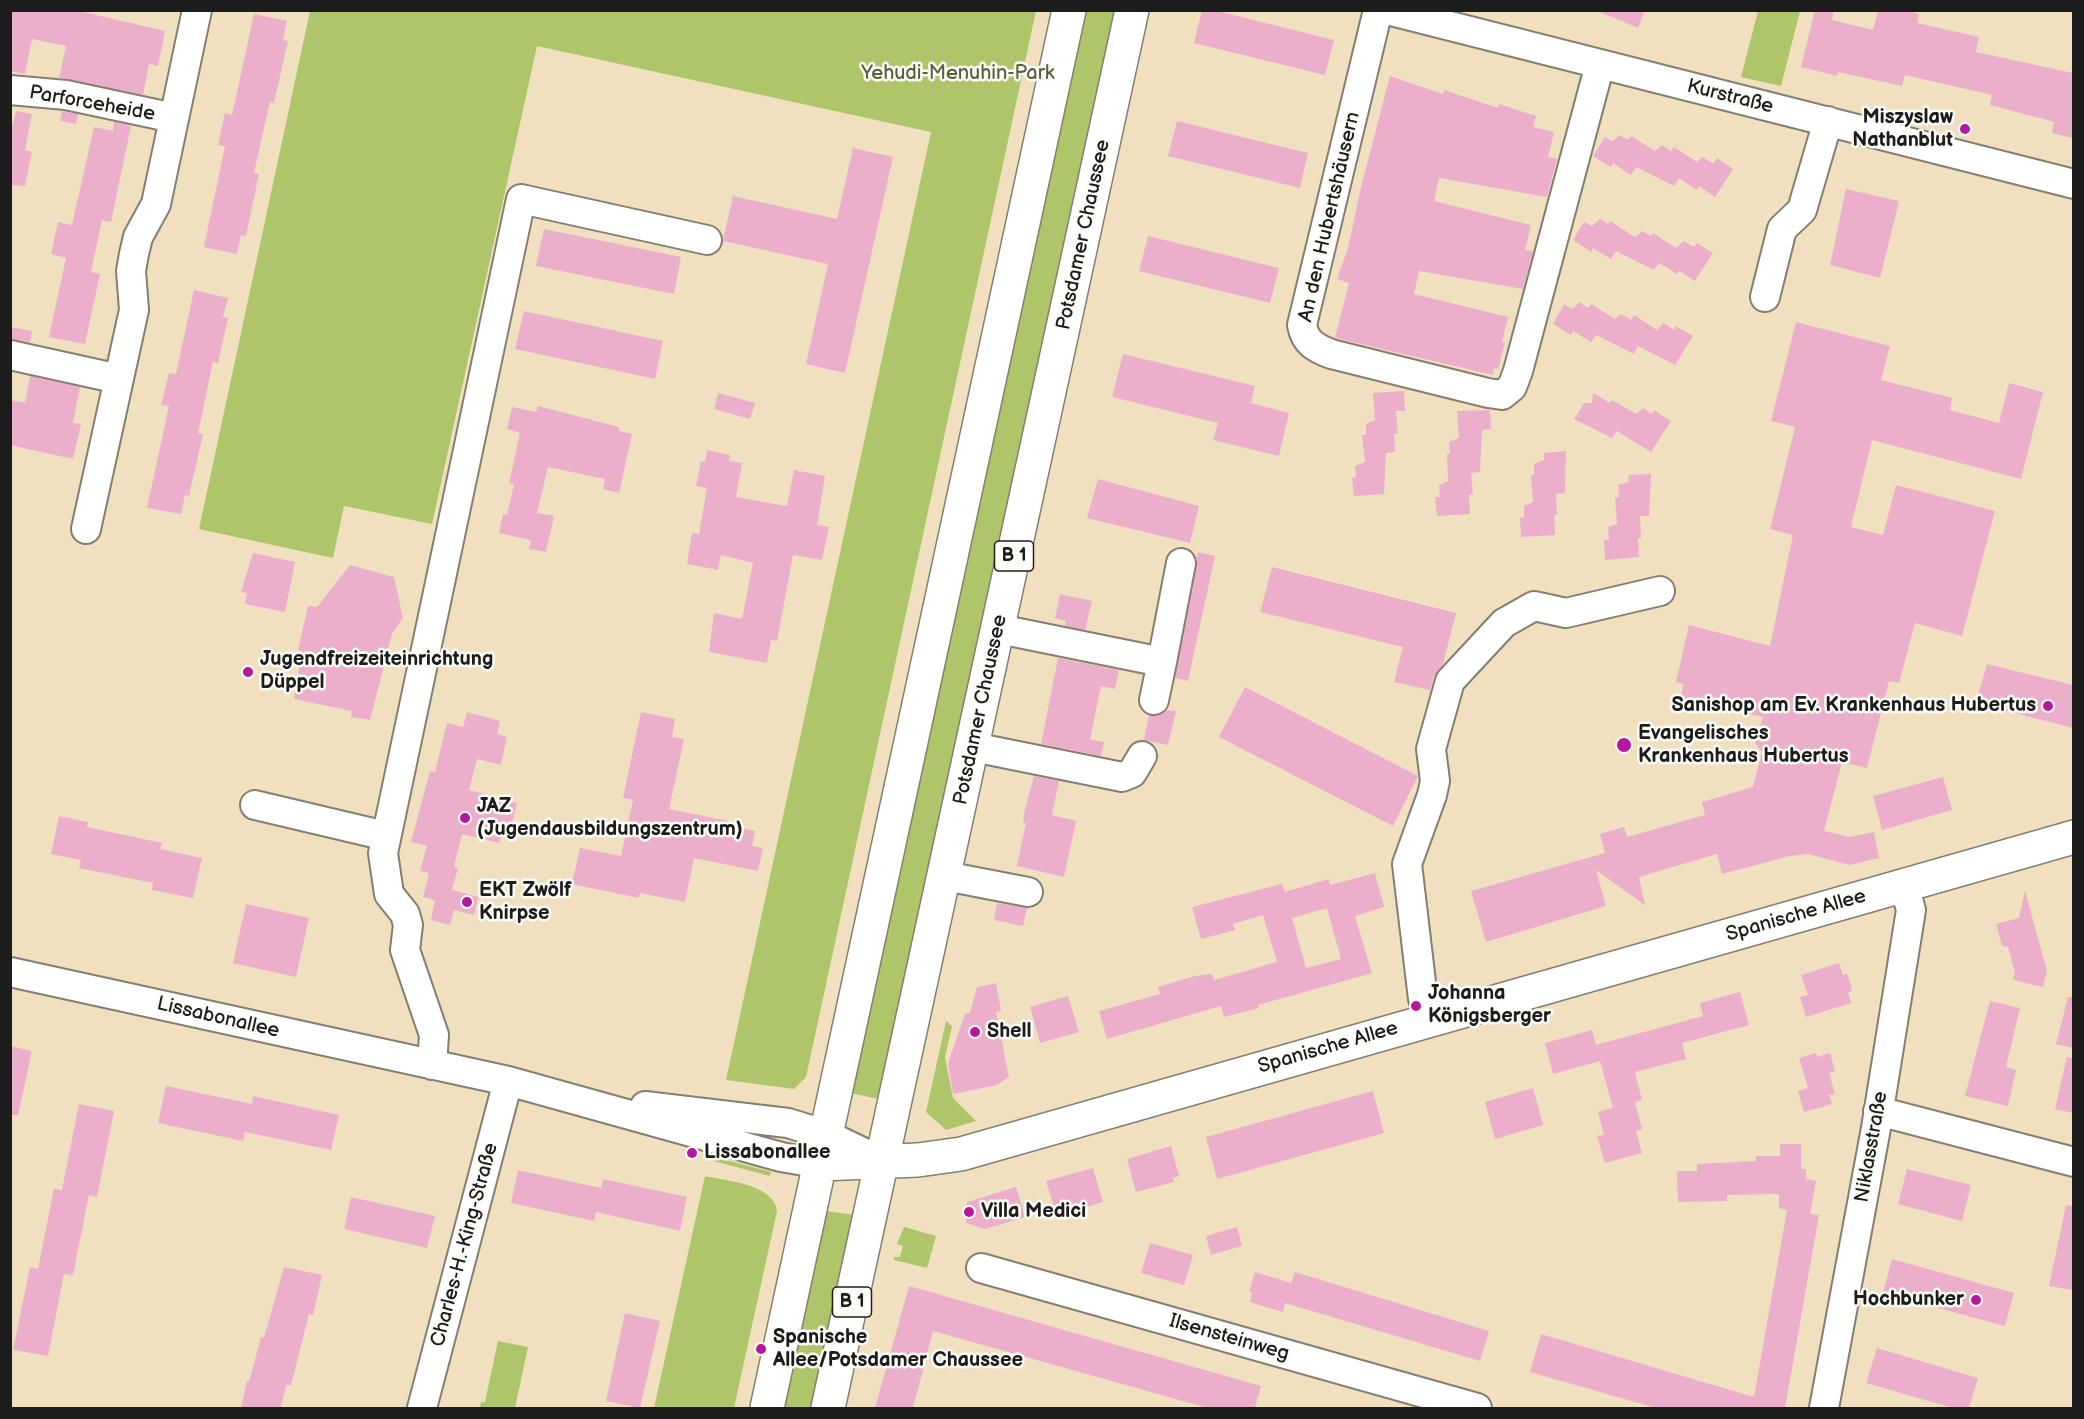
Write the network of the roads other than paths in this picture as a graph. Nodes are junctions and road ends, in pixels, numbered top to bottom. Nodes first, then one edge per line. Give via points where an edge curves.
1 (197, 10) edge
2 (1069, 10) edge
3 (1132, 10) edge
4 (1378, 10) edge
5 (1387, 10) edge
6 (1600, 64) junction
7 (10, 90) edge
8 (174, 118) junction
9 (1828, 122) junction
10 (2073, 184) edge
11 (707, 240) dead end
12 (1765, 297) dead end
13 (10, 355) edge
14 (119, 379) junction
15 (86, 529) dead end
16 (1181, 563) dead end
17 (1660, 591) dead end
18 (999, 628) junction
19 (1162, 662) junction
20 (1154, 700) dead end
21 (973, 747) junction
22 (1142, 756) dead end
23 (255, 805) dead end
24 (386, 836) junction
25 (2073, 837) edge
26 (945, 876) junction
27 (1904, 885) junction
28 (1028, 892) dead end
29 (10, 972) edge
30 (1440, 1016) junction
31 (432, 1065) junction
32 (508, 1081) junction
33 (1878, 1111) junction
34 (824, 1149) junction
35 (883, 1162) junction
36 (2073, 1162) edge
37 (981, 1268) dead end
38 (422, 1408) edge
39 (767, 1408) edge
40 (828, 1408) edge
41 (1477, 1408) edge
42 (1824, 1408) edge

1 - 8 street, Parforceheide
2 - 34 main road
3 - 18 main road, Potsdamer Chaussee / B 1
4 - 6 street, An den Hubertshäusern via 1302,325 1304,333 1309,343 1331,354 1488,393 1502,395 1512,387 1518,371
5 - 6 street, Kurstraße
6 - 9 street, Kurstraße
7 - 8 street, Parforceheide via 66,95
8 - 14 street, Parforceheide via 156,204 138,237 134,254 134,310
9 - 10 street, Kurstraße
9 - 12 street via 1802,210 1782,229
11 - 24 street via 521,199
13 - 14 street
14 - 15 street, Parforceheide
16 - 19 street
17 - 30 street via 1566,613 1534,606 1504,623 1450,681 1431,749 1435,782 1432,795 1407,864 1423,999
18 - 19 street
18 - 21 main road, Potsdamer Chaussee / B 1
19 - 20 street
21 - 22 street via 1122,777 1132,773
21 - 26 main road, Potsdamer Chaussee / B 1
23 - 24 street
24 - 31 street via 383,864 389,894 405,914 405,950 434,1035
25 - 27 main road, Spanische Allee
26 - 28 street
26 - 35 main road, Potsdamer Chaussee / B 1
27 - 30 main road, Spanische Allee
27 - 33 street, Niklasstraße via 1911,910
29 - 31 street, Lissabonallee
30 - 35 main road, Spanische Allee via 961,1154
31 - 32 street, Lissabonallee
32 - 34 street, Lissabonallee via 601,1106 662,1106 788,1123
32 - 38 street, Charles-H.-King-Straße
33 - 36 street
33 - 42 street, Niklasstraße
34 - 35 main road, Spanische Allee
34 - 39 main road
35 - 40 main road, Potsdamer Chaussee / B 1
37 - 41 street, Ilsensteinweg

